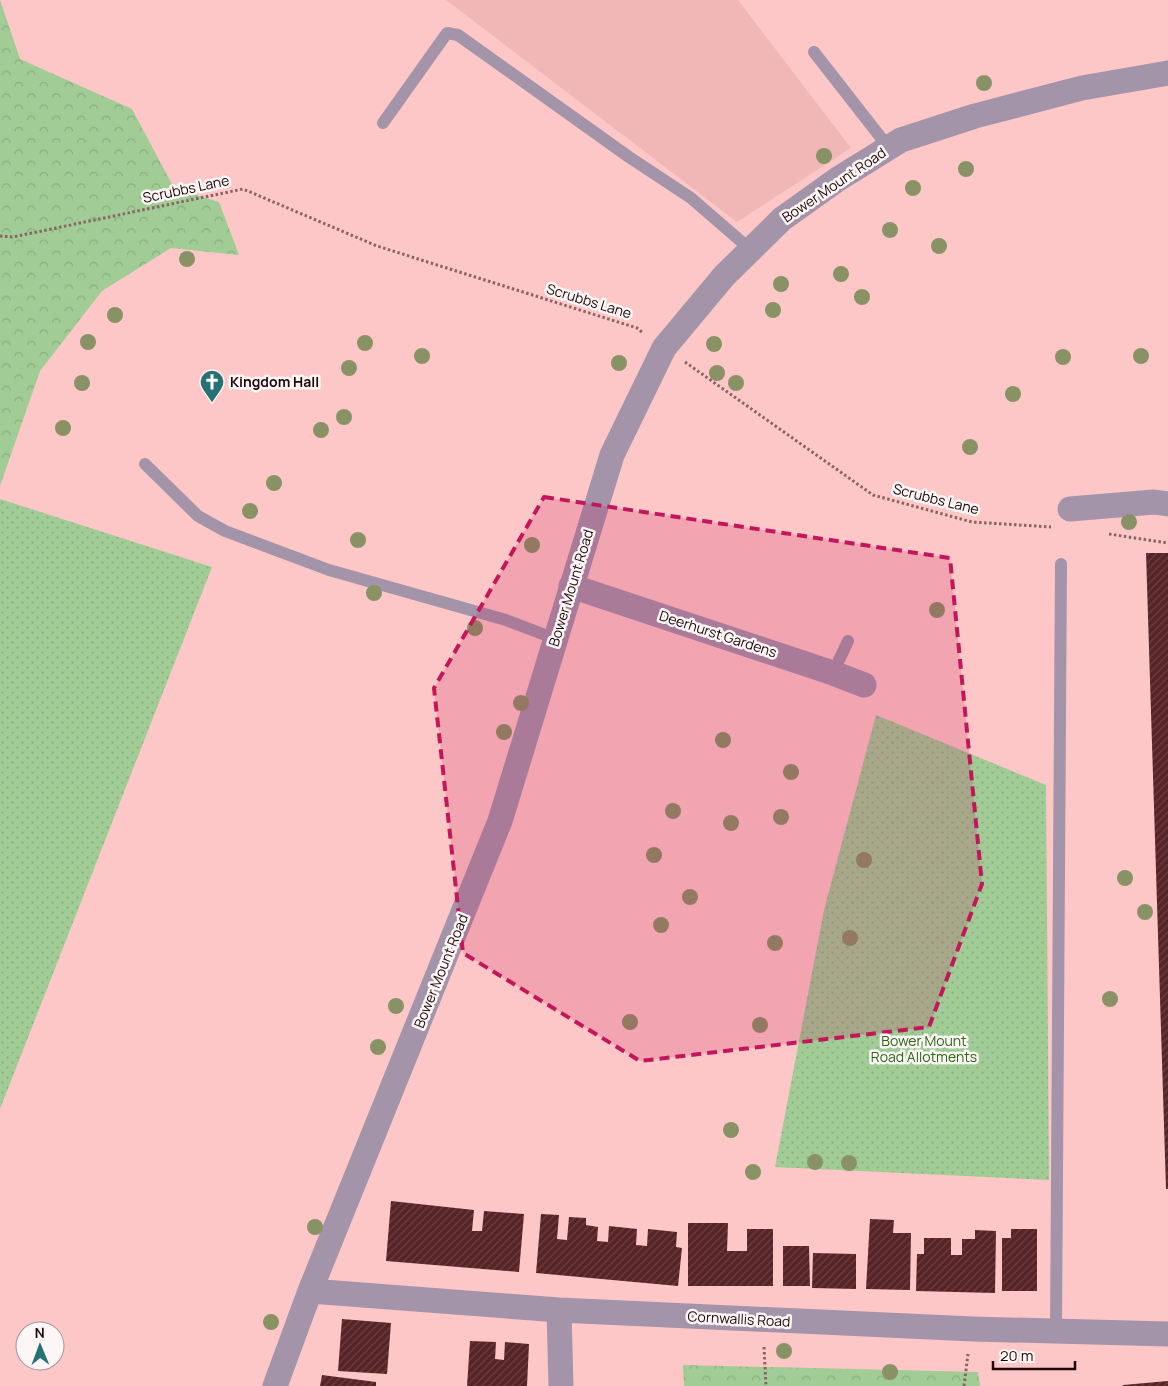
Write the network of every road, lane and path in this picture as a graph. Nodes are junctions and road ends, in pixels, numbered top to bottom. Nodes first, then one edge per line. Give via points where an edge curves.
1 (814, 52) dead end
2 (1165, 79) edge
3 (383, 123) dead end
4 (889, 148) junction
5 (0, 236) edge
6 (751, 250) junction
7 (664, 348) junction
8 (145, 464) dead end
9 (1168, 504) edge
10 (1062, 518) joint
11 (1101, 533) dead end
12 (1168, 543) edge
13 (1061, 564) dead end
14 (571, 586) junction
15 (556, 639) junction
16 (848, 641) dead end
17 (833, 673) junction
18 (864, 685) dead end
19 (310, 1291) junction
20 (559, 1310) junction
21 (763, 1320) junction
22 (1056, 1331) junction
23 (1168, 1334) edge
24 (275, 1386) edge
25 (560, 1386) edge
26 (766, 1386) edge

1 - 4 lane
2 - 4 street, Bower Mount Road via 1082,88 975,116 901,140
3 - 6 lane via 447,33 458,35 691,198
4 - 6 street, Bower Mount Road via 838,179 782,220
5 - 7 path, Scrubbs Lane via 13,237 243,189 377,246 637,328
6 - 7 street, Bower Mount Road via 724,276
7 - 10 path, Scrubbs Lane via 873,495 972,522
7 - 14 street, Bower Mount Road via 612,455
8 - 15 lane via 198,516 225,531 329,570 506,620
9 - 10 street via 1154,502
11 - 12 path
13 - 22 lane
14 - 15 street, Bower Mount Road
14 - 17 street, Deerhurst Gardens
15 - 19 street, Bower Mount Road via 500,821
16 - 17 lane
17 - 18 street, Deerhurst Gardens
19 - 20 street, Cornwallis Road
19 - 24 street, Bower Mount Road
20 - 21 street, Cornwallis Road
20 - 25 street
21 - 22 street, Cornwallis Road
21 - 26 path
22 - 23 street, Cornwallis Road

